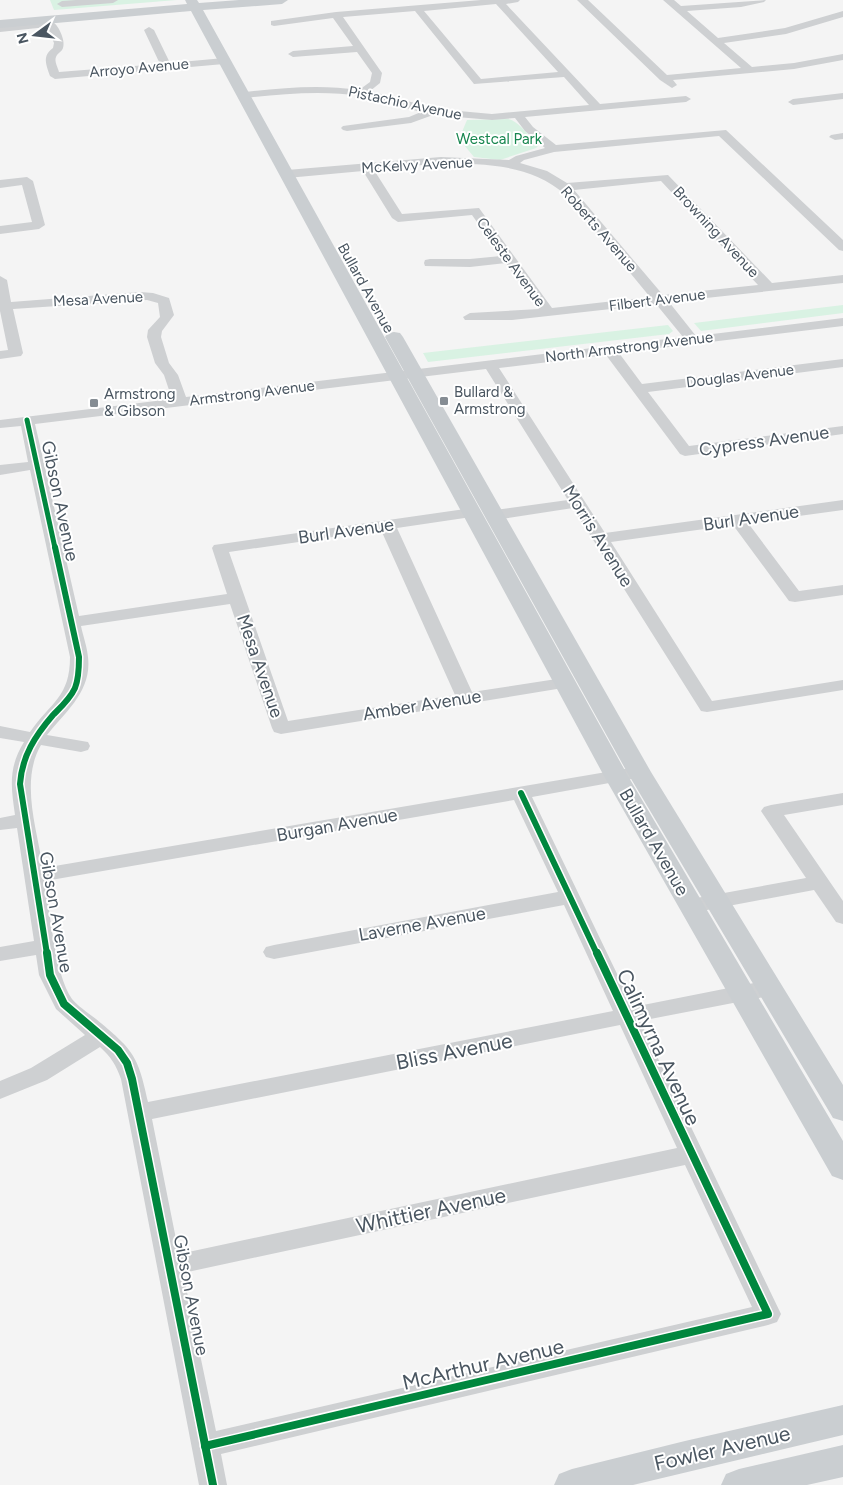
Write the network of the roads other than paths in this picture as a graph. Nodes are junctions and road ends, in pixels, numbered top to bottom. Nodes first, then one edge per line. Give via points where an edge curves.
1 (106, 0) edge
2 (226, 0) edge
3 (282, 0) edge
4 (515, 0) edge
5 (582, 0) edge
6 (668, 0) edge
7 (761, 0) edge
8 (498, 2) junction
9 (200, 3) edge
10 (62, 4) dead end
11 (417, 8) junction
12 (679, 10) junction
13 (336, 14) junction
14 (843, 14) edge
15 (0, 19) edge
16 (274, 23) dead end
17 (0, 24) edge
18 (0, 29) edge
19 (149, 30) dead end
20 (715, 41) junction
21 (360, 49) junction
22 (293, 54) dead end
23 (843, 58) edge
24 (224, 60) junction
25 (166, 66) junction
26 (750, 70) junction
27 (566, 74) junction
28 (664, 78) junction
29 (249, 88) junction
30 (362, 93) junction
31 (843, 96) edge
32 (793, 102) dead end
33 (597, 107) junction
34 (433, 111) junction
35 (518, 115) junction
36 (347, 128) dead end
37 (553, 149) junction
38 (510, 165) junction
39 (367, 167) junction
40 (294, 174) junction
41 (27, 181) joint
42 (0, 184) edge
43 (565, 187) junction
44 (0, 230) edge
45 (336, 234) dead end
46 (843, 247) edge
47 (510, 260) junction
48 (430, 264) dead end
49 (843, 279) edge
50 (0, 280) edge
51 (768, 287) junction
52 (659, 300) junction
53 (6, 306) junction
54 (548, 312) junction
55 (470, 317) dead end
56 (385, 321) dead end
57 (843, 322) edge
58 (692, 339) junction
59 (609, 350) junction
60 (0, 355) edge
61 (843, 363) edge
62 (490, 364) junction
63 (406, 374) junction
64 (638, 389) junction
65 (180, 401) junction
66 (27, 420) junction
67 (0, 424) edge
68 (843, 430) edge
69 (37, 465) junction
70 (0, 470) edge
71 (577, 503) junction
72 (843, 505) edge
73 (483, 514) junction
74 (737, 520) junction
75 (386, 526) junction
76 (599, 539) junction
77 (220, 548) joint
78 (843, 590) edge
79 (237, 598) junction
80 (72, 622) junction
81 (564, 683) junction
82 (843, 685) edge
83 (466, 699) junction
84 (281, 728) joint
85 (0, 732) edge
86 (35, 738) junction
87 (82, 746) dead end
88 (627, 774) junction
89 (521, 793) junction
90 (843, 799) edge
91 (26, 820) junction
92 (0, 824) edge
93 (34, 876) junction
94 (819, 882) junction
95 (570, 897) junction
96 (716, 901) junction
97 (691, 906) junction
98 (843, 917) edge
99 (46, 946) junction
100 (274, 952) dead end
101 (0, 954) edge
102 (769, 988) junction
103 (743, 993) junction
104 (627, 1017) junction
105 (102, 1035) junction
106 (0, 1090) edge
107 (843, 1110) edge
108 (138, 1112) junction
109 (692, 1154) junction
110 (843, 1168) edge
111 (170, 1266) junction
112 (768, 1314) joint
113 (843, 1420) edge
114 (205, 1446) junction
115 (843, 1461) edge
116 (213, 1485) edge
117 (572, 1485) edge
118 (739, 1485) edge

1 - 10 street
2 - 9 main road
3 - 9 main road
4 - 8 street
5 - 28 street
6 - 12 street
7 - 12 street
8 - 11 street
8 - 27 street
9 - 15 main road
9 - 17 main road
9 - 24 main road, Bullard Avenue
9 - 29 main road, Bullard Avenue
11 - 13 street
11 - 27 street via 478,82
12 - 20 street
13 - 16 street
13 - 21 street
14 - 20 street via 806,27
18 - 25 street, Arroyo Avenue via 52,24 59,44 50,59 55,76
19 - 25 street
20 - 26 street
21 - 22 street
21 - 30 street via 378,78
23 - 26 street
24 - 25 street, Arroyo Avenue
24 - 29 main road, Bullard Avenue
26 - 28 street
27 - 33 street
28 - 33 street, Pistachio Avenue via 686,99
29 - 30 street, Pistachio Avenue
29 - 40 main road, Bullard Avenue
30 - 34 street, Pistachio Avenue
31 - 32 street
33 - 35 street, Pistachio Avenue
34 - 35 street, Pistachio Avenue via 471,116
34 - 36 street via 411,120
35 - 37 street
37 - 38 street via 520,158
37 - 46 street via 722,132
38 - 39 street, McKelvy Avenue via 441,160
38 - 43 street, Roberts Avenue via 542,174
39 - 40 street, McKelvy Avenue
39 - 47 street, Celeste Avenue via 398,218 475,211
40 - 45 main road, Bullard Avenue
40 - 63 main road, Bullard Avenue
41 - 42 street
41 - 44 street via 39,226
43 - 51 street, Browning Avenue via 664,177
43 - 52 street, Roberts Avenue
47 - 48 street
47 - 54 street, Celeste Avenue
49 - 51 street, Filbert Avenue
50 - 53 street
51 - 52 street, Filbert Avenue
52 - 54 street, Filbert Avenue
52 - 58 street, Roberts Avenue
53 - 60 street via 16,353
53 - 65 street, Mesa Avenue via 139,296 161,299 168,319 153,333 162,363 171,375
54 - 55 street, Filbert Avenue
56 - 63 main road, Bullard Avenue
57 - 58 street, North Armstrong Avenue
58 - 59 street, North Armstrong Avenue
59 - 62 street, North Armstrong Avenue
59 - 64 street
61 - 64 street, Douglas Avenue
62 - 63 street, North Armstrong Avenue
62 - 71 street, Morris Avenue
63 - 65 street, Armstrong Avenue
63 - 73 main road, Bullard Avenue
64 - 68 street, Cypress Avenue via 685,451
65 - 66 street, Armstrong Avenue
66 - 67 street, Armstrong Avenue
66 - 69 street, Gibson Avenue
69 - 70 street
69 - 80 street, Gibson Avenue
71 - 73 street, Burl Avenue
71 - 76 street, Morris Avenue
72 - 74 street, Burl Avenue
73 - 75 street, Burl Avenue
73 - 81 main road, Bullard Avenue
73 - 88 main road, Bullard Avenue via 524,569
74 - 76 street, Burl Avenue
74 - 78 street via 795,597
75 - 77 street, Burl Avenue
75 - 83 street
76 - 82 street, Morris Avenue via 706,707
77 - 79 street, Mesa Avenue
79 - 80 street
79 - 84 street, Mesa Avenue
80 - 86 street, Gibson Avenue via 79,674 73,692
81 - 83 street, Amber Avenue
81 - 88 main road, Bullard Avenue
83 - 84 street, Amber Avenue
85 - 86 street
86 - 87 street
86 - 91 street, Gibson Avenue via 20,767
88 - 89 street, Burgan Avenue
88 - 96 main road, Bullard Avenue
88 - 97 main road, Bullard Avenue
89 - 93 street, Burgan Avenue
89 - 95 street, Calimyrna Avenue
90 - 94 street via 771,811
91 - 92 street
91 - 93 street, Gibson Avenue
93 - 99 street, Gibson Avenue
94 - 96 street
94 - 98 street
95 - 100 street, Laverne Avenue
95 - 104 street, Calimyrna Avenue
96 - 97 street
96 - 102 main road, Bullard Avenue
97 - 103 main road, Bullard Avenue
99 - 101 street
99 - 105 street, Gibson Avenue via 50,975 64,1004
102 - 103 street, Bliss Avenue
102 - 107 main road, Bullard Avenue
103 - 104 street, Bliss Avenue
103 - 110 main road, Bullard Avenue
104 - 108 street, Bliss Avenue
104 - 109 street, Calimyrna Avenue
105 - 106 street via 39,1074
105 - 108 street, Gibson Avenue via 127,1063
108 - 111 street, Gibson Avenue
109 - 111 street, Whittier Avenue
109 - 112 street, Calimyrna Avenue
111 - 114 street, Gibson Avenue
112 - 114 street, McArthur Avenue
113 - 117 main road, Fowler Avenue
114 - 116 street, Gibson Avenue
115 - 118 main road

